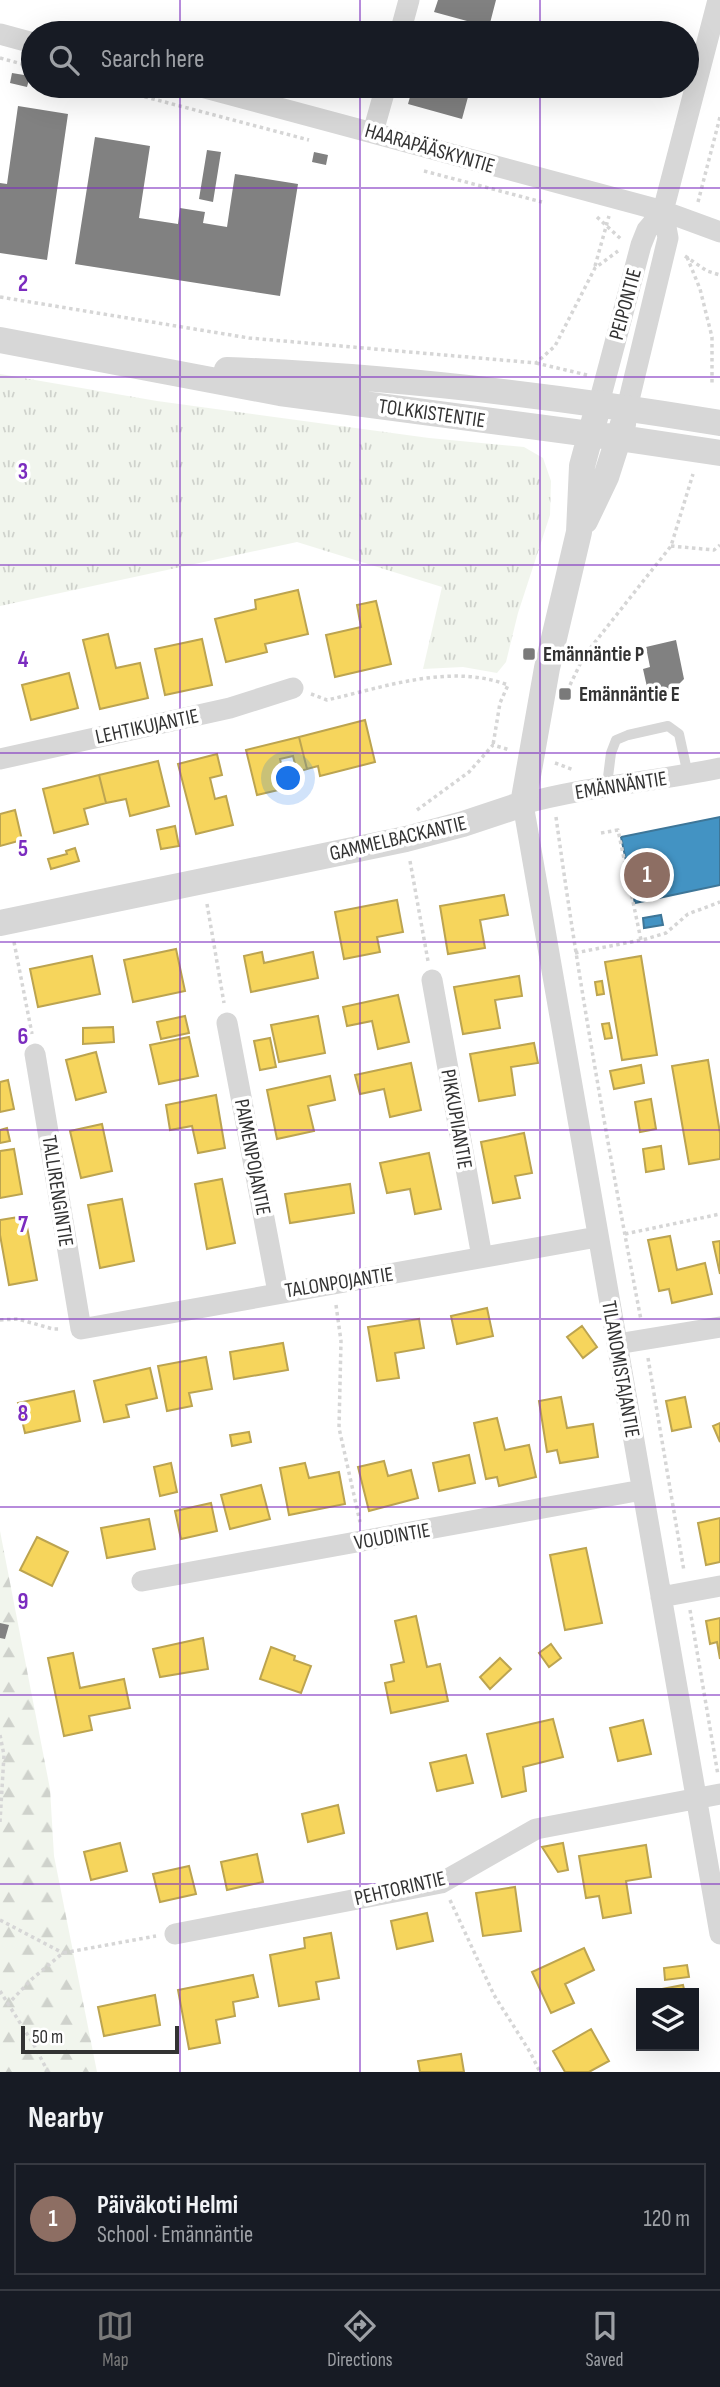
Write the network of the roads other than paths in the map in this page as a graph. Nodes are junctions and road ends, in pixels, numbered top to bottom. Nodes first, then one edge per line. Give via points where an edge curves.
1 (409, 0) edge
2 (718, 0) edge
3 (403, 21) edge
4 (0, 34) edge
5 (21, 40) edge
6 (714, 43) edge
7 (699, 92) edge
8 (244, 98) edge
9 (383, 98) edge
10 (697, 98) edge
11 (373, 132) junction
12 (663, 211) junction
13 (720, 232) edge
14 (0, 340) edge
15 (145, 367) junction
16 (599, 403) junction
17 (627, 408) junction
18 (720, 423) edge
19 (592, 434) junction
20 (620, 438) junction
21 (720, 453) edge
22 (579, 532) junction
23 (293, 688) road end
24 (0, 759) edge
25 (720, 768) edge
26 (688, 775) junction
27 (607, 785) junction
28 (523, 804) junction
29 (5, 922) edge
30 (432, 980) road end
31 (227, 1023) road end
32 (35, 1054) road end
33 (597, 1237) junction
34 (482, 1257) junction
35 (278, 1292) junction
36 (720, 1327) edge
37 (80, 1329) joint
38 (617, 1344) junction
39 (642, 1490) junction
40 (142, 1581) dead end
41 (720, 1586) edge
42 (661, 1597) junction
43 (720, 1794) edge
44 (698, 1798) junction
45 (175, 1934) road end
46 (720, 1934) edge

1 - 3 street
2 - 6 street, PEIPONTIE
4 - 5 street
6 - 7 street, PEIPONTIE
8 - 11 street, HAARAPÄÄSKYNTIE
9 - 11 street
10 - 12 street, PEIPONTIE
11 - 12 street, HAARAPÄÄSKYNTIE
12 - 13 street, HAARAPÄÄSKYNTIE
12 - 16 street, PEIPONTIE via 636,245
12 - 17 street, PEIPONTIE via 668,238
14 - 15 street, TOLKKISTENTIE
15 - 16 street, TOLKKISTENTIE via 410,382
15 - 19 street, TOLKKISTENTIE via 280,393
16 - 17 street, TOLKKISTENTIE
16 - 19 street
17 - 18 street, TOLKKISTENTIE
17 - 20 street
19 - 20 street, TOLKKISTENTIE
19 - 22 street via 582,466
20 - 21 street, TOLKKISTENTIE
20 - 22 street
22 - 28 street via 547,668
23 - 24 street, LEHTIKUJANTIE via 230,708
25 - 26 street, EMÄNNÄNTIE
26 - 27 street, EMÄNNÄNTIE
26 - 27 lane via 679,734 668,726 616,740
27 - 28 street, EMÄNNÄNTIE
28 - 29 street, GAMMELBACKANTIE via 406,839
28 - 33 street, TILANOMISTAJANTIE
30 - 34 street, PIKKUPIIANTIE
31 - 35 street, PAIMENPOJANTIE
32 - 37 street, TALLIRENGINTIE
33 - 34 street, TALONPOJANTIE
33 - 38 street, TILANOMISTAJANTIE
34 - 35 street, TALONPOJANTIE
35 - 37 street, TALONPOJANTIE
36 - 38 street
38 - 39 street, TILANOMISTAJANTIE
39 - 40 street, VOUDINTIE
39 - 42 street, TILANOMISTAJANTIE
41 - 42 street
42 - 44 street, TILANOMISTAJANTIE
43 - 44 street, PEHTORINTIE
44 - 45 street, PEHTORINTIE via 536,1829 442,1883
44 - 46 street, TILANOMISTAJANTIE

